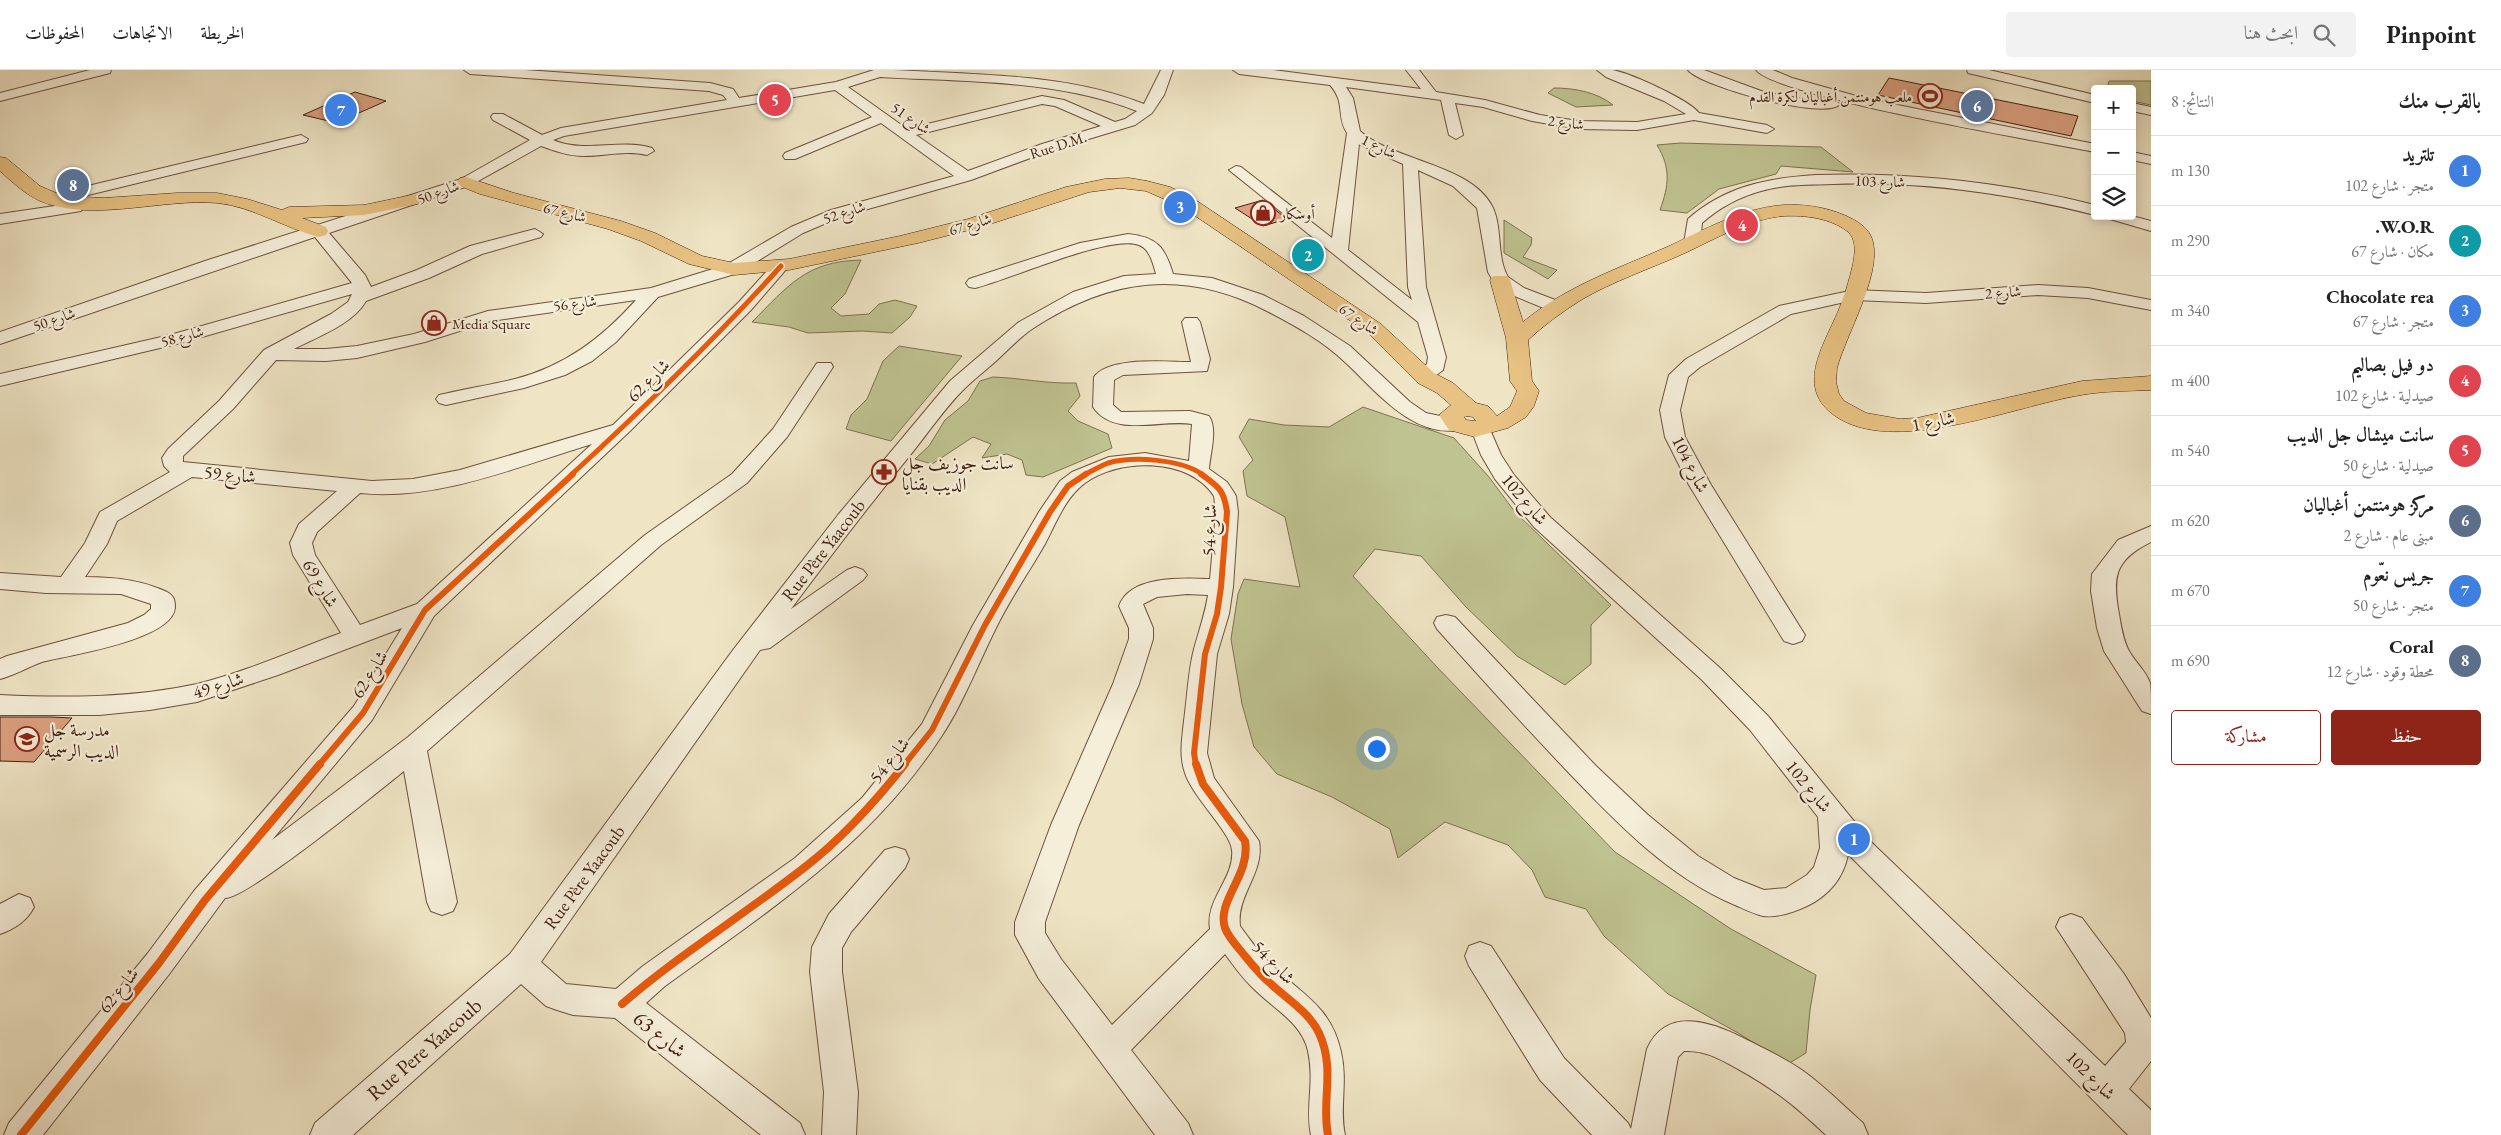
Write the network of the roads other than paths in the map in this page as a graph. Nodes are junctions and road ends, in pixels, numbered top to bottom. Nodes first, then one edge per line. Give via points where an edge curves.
1 (88, 70) edge
2 (105, 70) edge
3 (470, 70) edge
4 (1167, 70) edge
5 (1239, 70) edge
6 (1412, 70) edge
7 (1602, 70) edge
8 (1694, 70) edge
9 (1762, 70) edge
10 (1973, 70) edge
11 (882, 72) edge
12 (903, 72) edge
13 (946, 74) edge
14 (1334, 76) edge
15 (837, 86) junction
16 (0, 92) edge
17 (0, 97) edge
18 (1440, 97) junction
19 (2091, 98) edge
20 (1865, 103) junction
21 (736, 104) junction
22 (2136, 108) edge
23 (1147, 110) junction
24 (2151, 111) edge
25 (1694, 116) junction
26 (498, 117) dead end
27 (882, 118) junction
28 (1114, 127) junction
29 (1767, 129) dead end
30 (1354, 133) junction
31 (905, 134) junction
32 (1456, 135) dead end
33 (301, 139) dead end
34 (540, 140) junction
35 (2091, 147) edge
36 (647, 151) dead end
37 (790, 156) dead end
38 (2136, 157) edge
39 (2151, 160) edge
40 (0, 162) edge
41 (1410, 162) junction
42 (1236, 170) dead end
43 (966, 177) junction
44 (466, 182) junction
45 (44, 195) junction
46 (421, 198) junction
47 (110, 202) junction
48 (248, 205) junction
49 (2091, 209) edge
50 (0, 214) edge
51 (0, 219) edge
52 (2130, 220) edge
53 (2151, 226) edge
54 (319, 231) junction
55 (534, 234) dead end
56 (1692, 243) junction
57 (1339, 252) junction
58 (781, 266) junction
59 (732, 269) junction
60 (1498, 271) junction
61 (1166, 278) junction
62 (975, 283) dead end
63 (362, 292) junction
64 (652, 293) junction
65 (1575, 295) junction
66 (1854, 295) junction
67 (324, 298) junction
68 (2151, 305) edge
69 (1557, 307) junction
70 (337, 318) junction
71 (1425, 319) junction
72 (1191, 322) dead end
73 (0, 338) edge
74 (1518, 338) junction
75 (271, 354) junction
76 (824, 366) dead end
77 (1425, 376) junction
78 (0, 380) edge
79 (2151, 383) edge
80 (446, 399) dead end
81 (1467, 417) junction
82 (620, 430) junction
83 (188, 470) junction
84 (1198, 471) junction
85 (354, 487) junction
86 (2151, 533) edge
87 (855, 575) dead end
88 (0, 581) edge
89 (68, 585) junction
90 (1221, 586) junction
91 (425, 610) junction
92 (1446, 623) dead end
93 (1793, 635) dead end
94 (355, 636) junction
95 (742, 656) junction
96 (0, 670) edge
97 (2151, 704) edge
98 (0, 705) edge
99 (413, 746) junction
100 (1832, 814) junction
101 (895, 859) dead end
102 (205, 900) junction
103 (442, 902) dead end
104 (2070, 927) dead end
105 (1227, 932) junction
106 (1480, 956) dead end
107 (521, 964) junction
108 (622, 1004) junction
109 (1110, 1048) junction
110 (2106, 1090) junction
111 (2151, 1134) edge
112 (21, 1135) edge
113 (327, 1135) edge
114 (788, 1135) edge
115 (839, 1135) edge
116 (1176, 1135) edge
117 (1328, 1135) edge
118 (1616, 1135) edge
119 (1647, 1135) edge
120 (1851, 1135) edge

1 - 16 street
2 - 17 street
3 - 21 street via 710,87 728,92
4 - 23 street
5 - 14 street
6 - 18 street
7 - 25 street via 1674,100 1692,110
8 - 20 street via 1729,86 1771,98 1824,105
9 - 20 street via 1787,81
10 - 19 street
11 - 12 street, شارع 50
11 - 15 street, شارع 50
12 - 13 street, شارع 50
13 - 23 street, شارع 50 via 1052,84 1103,95
14 - 18 street, شارع 2
14 - 30 street, شارع 1 via 1346,99 1347,116
15 - 21 street, شارع 50
15 - 27 street, شارع 51
18 - 25 street, شارع 2 via 1503,103 1540,118 1595,126 1668,122
18 - 32 street
20 - 35 street
21 - 34 street, شارع 50 via 573,129
22 - 24 street
23 - 28 street, Rue D.M. via 1136,119
25 - 29 street
26 - 34 street
27 - 31 street, شارع 51
27 - 37 street
28 - 31 street via 1059,103 1042,100
28 - 43 street, Rue D.M.
30 - 41 street, شارع 1
30 - 57 street
31 - 43 street, شارع 51
33 - 45 street
34 - 36 street via 577,151 623,146
34 - 44 street, شارع 50
38 - 39 street
40 - 45 main road
41 - 60 street, شارع 1 via 1456,183 1479,200 1484,207
41 - 71 street via 1414,260
42 - 57 street
43 - 59 street, شارع 52 via 852,208 810,224
44 - 46 street, شارع 50
44 - 59 main road, شارع 67 via 496,194 637,232 701,262
45 - 47 main road via 78,203
45 - 50 street
46 - 48 main road via 373,209 328,213 279,212
46 - 54 street, شارع 50
47 - 48 main road via 202,197 225,198
47 - 51 street
48 - 54 main road
49 - 56 street, شارع 103 via 2019,192 1964,185 1871,180 1804,181 1746,190 1713,206 1694,222
52 - 53 street
54 - 63 street
54 - 73 street, شارع 50
55 - 63 street, شارع 58 via 465,254 423,274
56 - 65 main road
56 - 66 main road via 1751,216 1769,212 1800,210 1834,217 1857,230 1864,246
57 - 71 street
58 - 59 main road, شارع 67
58 - 77 main road, شارع 67 via 933,235 1088,187 1120,183 1149,186 1188,203 1374,328
58 - 82 street, شارع 62
59 - 64 street, شارع 56
60 - 65 street
60 - 69 street via 1515,289
60 - 74 main road
61 - 62 street via 1160,260 1150,246 1127,238 1070,252
61 - 81 street, Rue Père Yaacoub via 1220,285 1282,312 1343,350 1419,417 1439,423
61 - 95 street, Rue Père Yaacoub via 1124,281 1096,290 1051,311 1006,341 957,385 846,520
63 - 67 street, شارع 58
63 - 70 street, شارع 59 via 355,305
64 - 75 street, شارع 56 via 504,312 418,338 357,352
64 - 80 street via 624,327 557,372
65 - 69 main road
66 - 68 street, شارع 2 via 1926,298 2038,290 2088,293
66 - 79 main road, شارع 1 via 1827,360 1824,382 1830,400 1843,411 1864,421 1917,425 2082,388
66 - 93 street, شارع 104 via 1785,310 1693,363 1679,375 1670,410 1675,436 1685,460
67 - 70 street via 341,305
67 - 78 street, شارع 58 via 174,339
69 - 74 main road
70 - 75 street, شارع 59
71 - 77 street via 1437,363
72 - 84 street via 1201,359 1200,367 1119,369 1111,372 1104,377 1103,408 1121,418 1190,417 1202,420
74 - 81 main road via 1521,381 1528,392 1519,413 1499,424
75 - 83 street, شارع 59 via 226,405 175,453 172,458 174,466
76 - 99 street via 793,418 749,470 661,534
77 - 81 main road, شارع 67 via 1445,388
81 - 100 street, شارع 102 via 1522,500 1593,570 1711,674 1759,723
82 - 85 street, شارع 59 via 434,483 391,488
82 - 91 street, شارع 62
83 - 85 street, شارع 59
83 - 89 street via 108,517 96,544
84 - 90 street, شارع 54 via 1225,496 1227,512
84 - 108 street, شارع 54 via 1164,461 1129,459 1109,463 1068,486 985,625 932,730 872,806 806,867 654,976
85 - 94 street, شارع 69 via 307,529 301,543 304,555
86 - 97 street via 2126,545 2104,574 2104,591 2116,651
87 - 95 street
88 - 89 street
89 - 96 street via 127,587 154,594 163,600 162,612 139,629 26,658
90 - 105 street, شارع 54 via 1217,614 1205,654 1194,753 1203,784 1248,848 1225,914
90 - 109 street via 1147,591 1132,600 1141,639 1126,684 1058,841 1030,922 1030,935 1050,969
91 - 94 street, شارع 49
91 - 102 street, شارع 62 via 363,713
92 - 100 street via 1579,766 1642,828 1725,888 1764,903 1789,901 1810,888 1833,861 1836,841
94 - 98 street, شارع 49 via 198,693 119,703
95 - 107 street, Rue Père Yaacoub
99 - 102 street via 295,841
99 - 103 street
100 - 110 street, شارع 102 via 1861,850
101 - 115 street via 840,923 827,947 826,972 841,1092
102 - 112 street, شارع 62
104 - 110 street via 2141,1030 2144,1040 2137,1054
105 - 109 street
105 - 117 street, شارع 54 via 1266,979 1308,1017 1319,1033 1329,1082 1325,1112
106 - 118 street via 1552,1069
107 - 108 street, شارع 63 via 557,996
107 - 113 street, Rue Pere Yaacoub
108 - 114 street, شارع 63
109 - 116 street
110 - 111 street, شارع 102
119 - 120 street via 1663,1048 1676,1037 1687,1036 1718,1042 1787,1078

